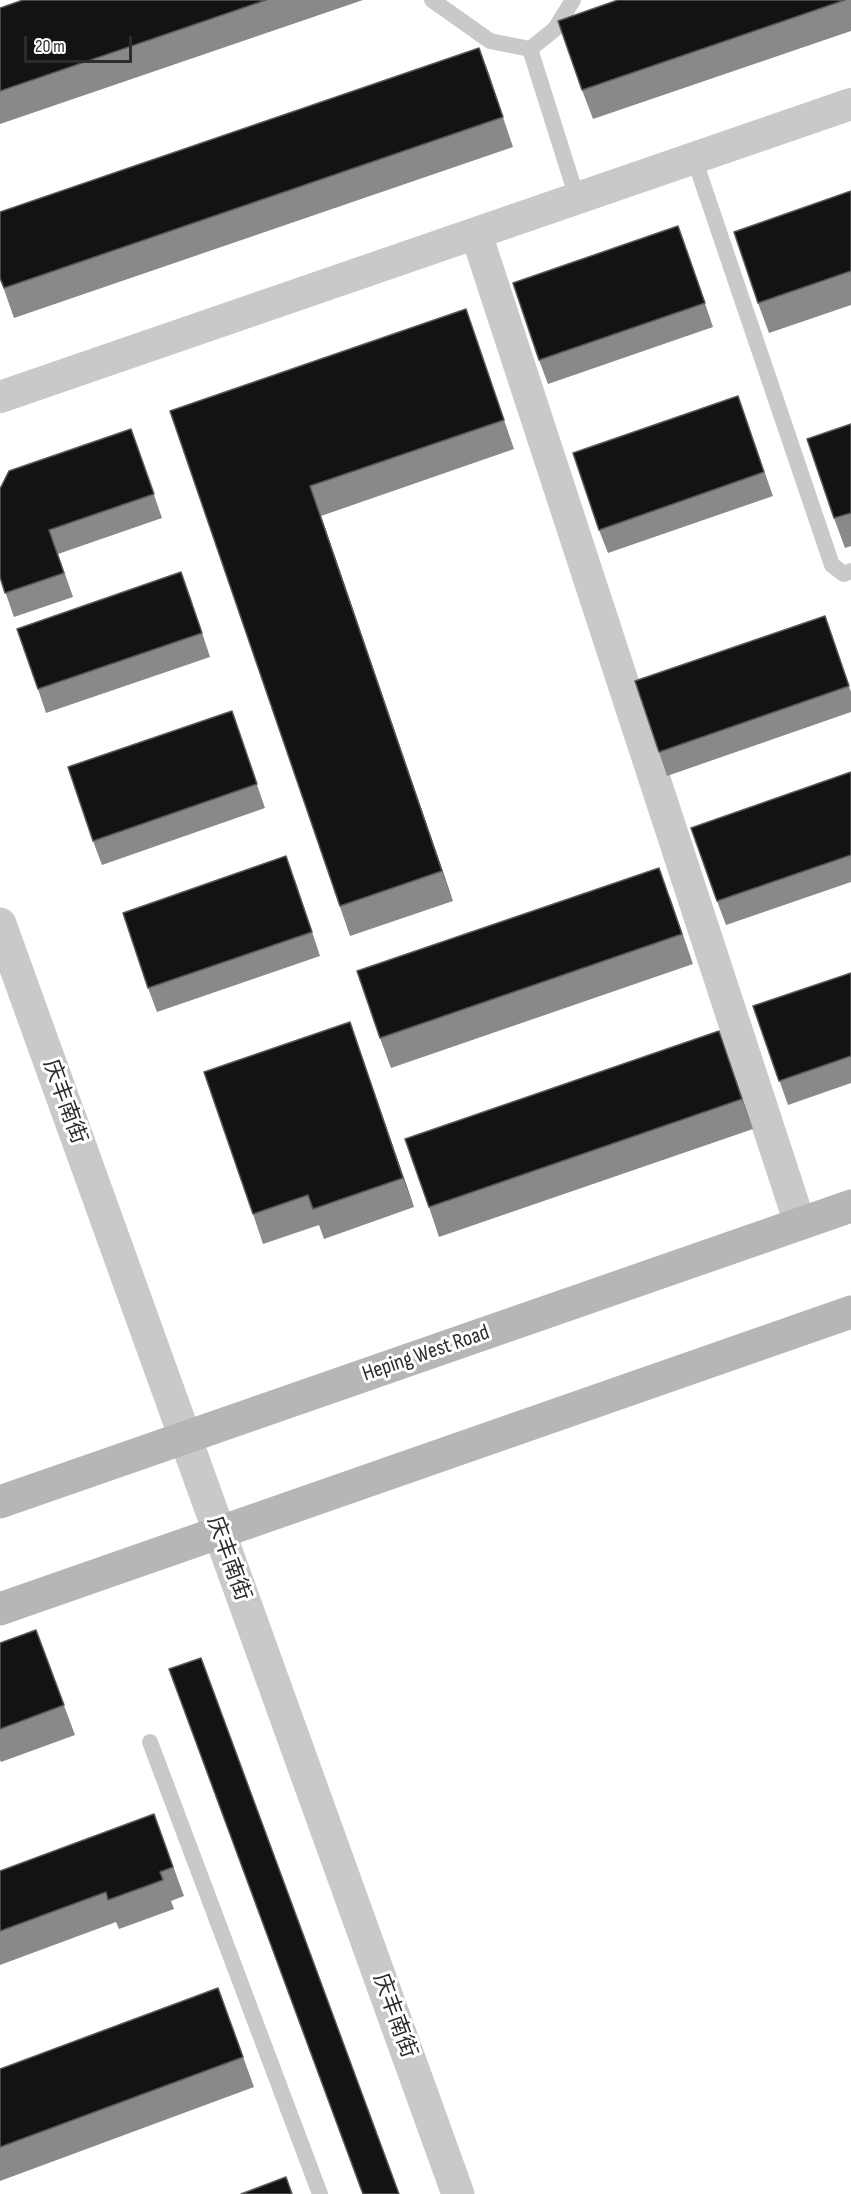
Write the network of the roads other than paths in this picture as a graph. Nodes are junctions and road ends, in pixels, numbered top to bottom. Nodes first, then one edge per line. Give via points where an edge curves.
1 (432, 0) edge
2 (573, 0) edge
3 (530, 49) junction
4 (851, 104) edge
5 (694, 158) junction
6 (577, 198) junction
7 (476, 233) junction
8 (0, 397) edge
9 (851, 571) edge
10 (0, 924) edge
11 (851, 1206) edge
12 (800, 1224) junction
13 (851, 1312) edge
14 (185, 1438) junction
15 (0, 1502) edge
16 (219, 1533) junction
17 (0, 1609) edge
18 (150, 1742) dead end
19 (320, 2194) edge
20 (458, 2194) edge

1 - 3 lane via 490,41
2 - 3 lane via 555,29
3 - 6 lane
4 - 5 street
5 - 6 street
5 - 9 lane via 832,565 844,574
6 - 7 street
7 - 8 street
7 - 12 street
10 - 14 street, 庆丰南街
11 - 12 main road, Heping West Road
12 - 14 main road, Heping West Road
13 - 16 main road
14 - 15 main road, Heping West Road
14 - 16 street, 庆丰南街
16 - 17 main road
16 - 20 street, 庆丰南街
18 - 19 lane

